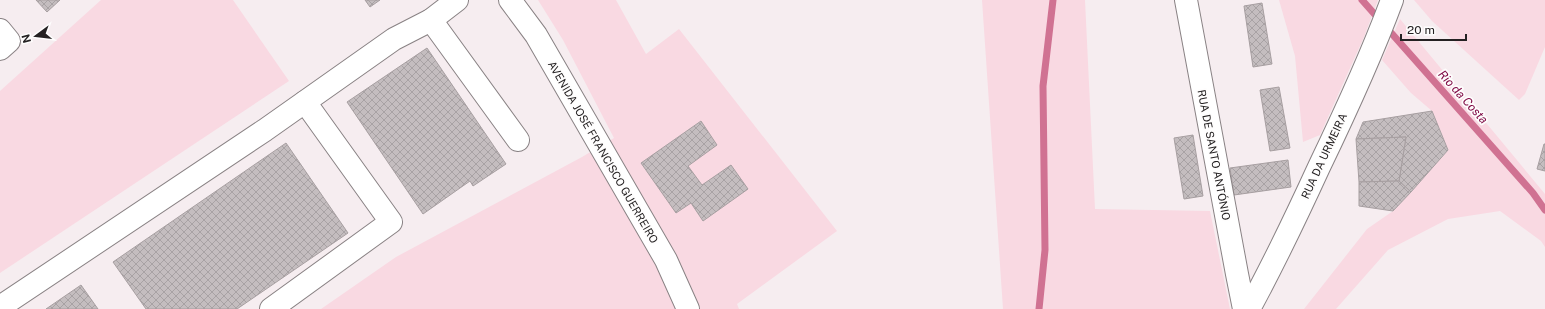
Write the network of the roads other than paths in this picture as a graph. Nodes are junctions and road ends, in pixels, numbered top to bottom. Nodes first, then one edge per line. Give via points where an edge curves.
1 (457, 0) edge
2 (510, 0) edge
3 (1186, 0) edge
4 (1390, 5) edge
5 (430, 20) junction
6 (0, 30) edge
7 (0, 49) edge
8 (305, 102) junction
9 (518, 140) dead end
10 (0, 307) edge
11 (270, 309) edge
12 (688, 309) edge
13 (1244, 309) edge
14 (1249, 309) edge

1 - 5 street
2 - 12 street, AVENIDA JOSÉ FRANCISCO GUERREIRO via 540,42 666,260
3 - 13 street, RUA DE SANTO ANTÓNIO
4 - 14 street, RUA DA URMEIRA via 1337,130 1272,268
5 - 8 street via 394,39
5 - 9 street
6 - 7 street via 9,41
8 - 10 street
8 - 11 street via 391,222

